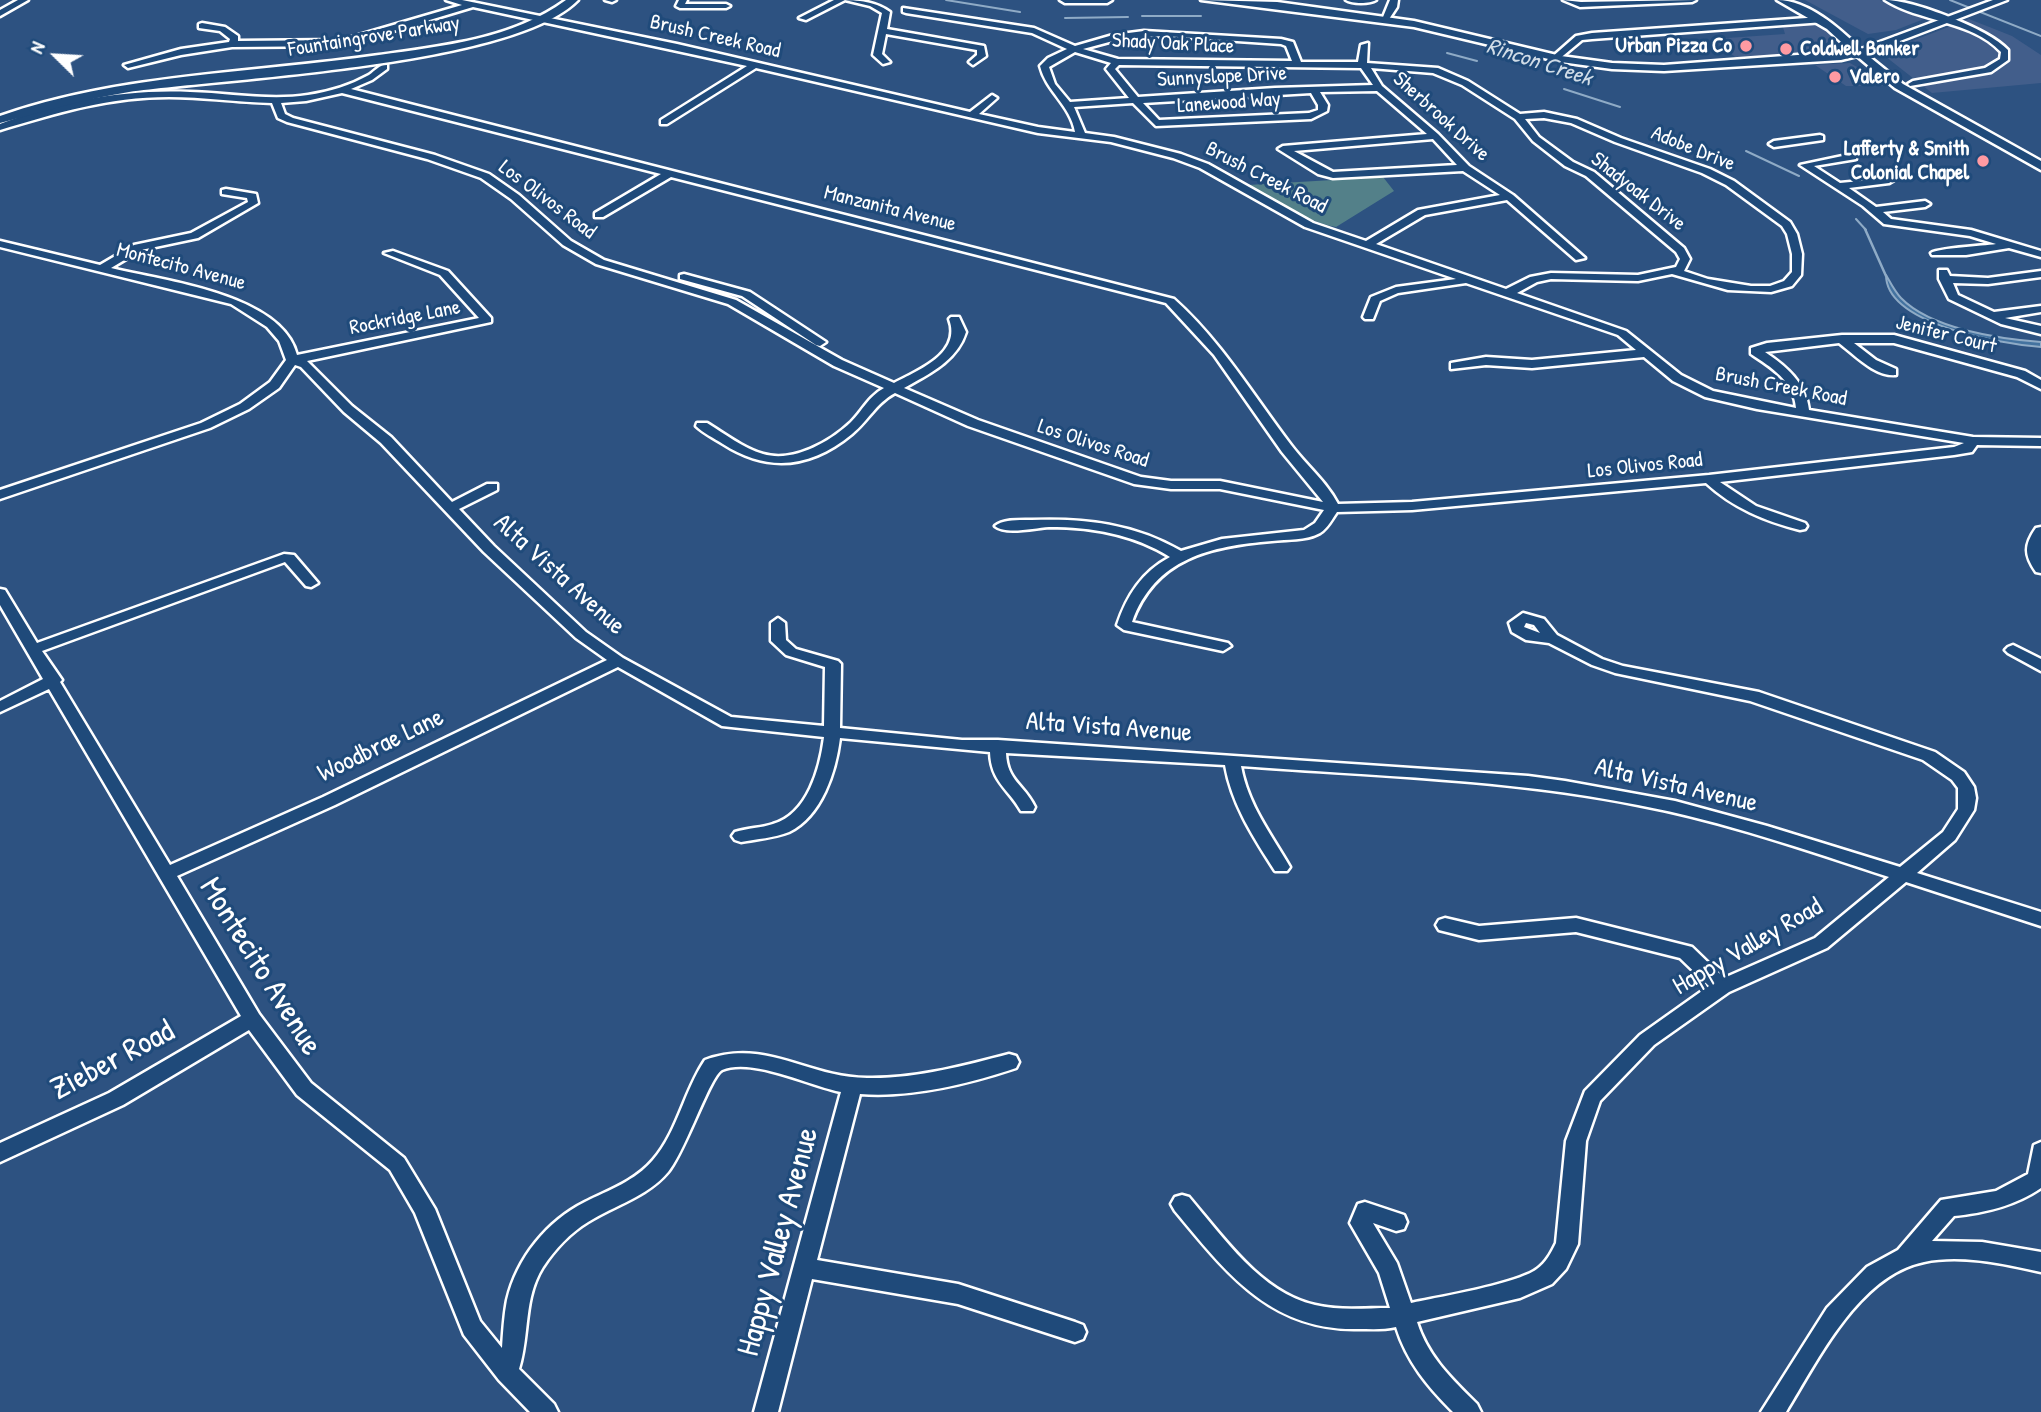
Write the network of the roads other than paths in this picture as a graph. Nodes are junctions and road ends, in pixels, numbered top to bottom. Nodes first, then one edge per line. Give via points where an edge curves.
1 (24, 0) edge
2 (450, 0) edge
3 (573, 0) edge
4 (683, 0) edge
5 (841, 0) edge
6 (849, 0) edge
7 (1065, 0) edge
8 (1107, 0) edge
9 (1206, 0) edge
10 (1350, 0) edge
11 (1373, 0) edge
12 (1394, 0) edge
13 (1567, 0) edge
14 (1692, 0) edge
15 (1782, 0) edge
16 (1794, 0) edge
17 (1889, 0) edge
18 (1997, 2) edge
19 (471, 5) junction
20 (726, 6) dead end
21 (906, 10) dead end
22 (0, 13) edge
23 (803, 18) dead end
24 (540, 19) junction
25 (1384, 20) junction
26 (1821, 20) junction
27 (1945, 22) junction
28 (202, 26) dead end
29 (882, 31) junction
30 (232, 44) junction
31 (1365, 46) dead end
32 (1866, 46) junction
33 (1075, 50) junction
34 (1555, 58) junction
35 (1823, 59) junction
36 (886, 62) dead end
37 (973, 62) dead end
38 (1117, 62) junction
39 (128, 65) dead end
40 (754, 65) junction
41 (1298, 65) junction
42 (1363, 65) junction
43 (384, 67) dead end
44 (1874, 67) junction
45 (1913, 84) junction
46 (1379, 88) junction
47 (343, 90) junction
48 (1315, 91) junction
49 (992, 98) dead end
50 (1135, 100) junction
51 (276, 103) junction
52 (1068, 105) junction
53 (0, 113) edge
54 (972, 115) junction
55 (1518, 117) junction
56 (0, 120) edge
57 (664, 122) dead end
58 (0, 127) edge
59 (1080, 136) junction
60 (1434, 136) junction
61 (1820, 138) dead end
62 (1774, 144) dead end
63 (1852, 157) dead end
64 (2041, 158) edge
65 (2041, 166) edge
66 (1465, 167) junction
67 (672, 172) junction
68 (1889, 180) dead end
69 (1840, 186) junction
70 (226, 192) dead end
71 (1509, 197) junction
72 (1925, 204) dead end
73 (1874, 210) junction
74 (599, 215) dead end
75 (0, 244) edge
76 (1367, 244) junction
77 (2011, 245) junction
78 (389, 253) dead end
79 (1936, 253) dead end
80 (2041, 254) edge
81 (1580, 258) dead end
82 (103, 269) junction
83 (1673, 271) junction
84 (2041, 274) edge
85 (1466, 279) junction
86 (1508, 293) junction
87 (2041, 309) edge
88 (1990, 316) junction
89 (1369, 317) dead end
90 (955, 319) dead end
91 (2041, 330) edge
92 (1842, 339) junction
93 (1647, 353) junction
94 (292, 360) junction
95 (1455, 366) dead end
96 (1892, 372) dead end
97 (2041, 385) edge
98 (897, 388) junction
99 (1803, 412) junction
100 (702, 426) dead end
101 (1973, 440) junction
102 (2041, 442) edge
103 (1709, 479) junction
104 (492, 487) dead end
105 (0, 495) edge
106 (452, 507) junction
107 (1333, 508) junction
108 (1002, 526) dead end
109 (1801, 526) dead end
110 (2041, 531) edge
111 (1181, 557) junction
112 (2041, 569) edge
113 (311, 583) dead end
114 (0, 593) edge
115 (778, 623) dead end
116 (1552, 638) dead end
117 (1223, 646) dead end
118 (34, 649) junction
119 (2013, 650) dead end
120 (618, 661) junction
121 (2041, 666) edge
122 (54, 680) junction
123 (0, 707) edge
124 (835, 734) junction
125 (998, 745) junction
126 (1232, 760) junction
127 (1027, 807) dead end
128 (741, 836) dead end
129 (1280, 867) dead end
130 (166, 874) junction
131 (1903, 876) junction
132 (2041, 919) edge
133 (1444, 925) dead end
134 (1723, 987) junction
135 (252, 1019) junction
136 (1009, 1062) dead end
137 (852, 1087) junction
138 (2041, 1151) edge
139 (0, 1153) edge
140 (1182, 1204) dead end
141 (1396, 1222) dead end
142 (1905, 1258) junction
143 (2041, 1262) edge
144 (804, 1268) junction
145 (1401, 1316) junction
146 (1075, 1332) dead end
147 (506, 1372) junction
148 (546, 1412) edge
149 (766, 1412) edge
150 (1469, 1412) edge
151 (1773, 1412) edge

1 - 22 street
2 - 19 street, Brush Creek Road
3 - 24 main road
4 - 20 street via 680,6
5 - 23 street
6 - 29 street via 882,8 886,12
7 - 8 main road
9 - 25 main road
10 - 11 street
12 - 25 street
13 - 14 street via 1580,5
15 - 26 main road
16 - 32 main road via 1843,24
17 - 27 street
18 - 27 main road
19 - 24 street, Brush Creek Road
19 - 30 street via 343,43
21 - 33 street, Shady Oak Place via 1034,31
24 - 40 street, Brush Creek Road
24 - 53 main road, Fountaingrove Parkway via 433,45 105,88
24 - 56 main road, Fountaingrove Parkway via 437,49 103,92
25 - 34 main road via 1458,32
26 - 32 main road
26 - 34 street via 1580,38
27 - 32 main road
27 - 45 street via 1996,41 2005,52 2004,60 1988,70
28 - 30 street via 228,31 235,37
29 - 36 street via 877,55
29 - 37 street via 981,48 982,57
30 - 39 street
31 - 42 street, Sherbrook Drive
32 - 35 main road
32 - 44 main road
32 - 45 main road
33 - 38 street, Shady Oak Place
33 - 41 street via 1146,33 1267,40 1290,44
33 - 52 street via 1044,65 1045,75
34 - 35 main road via 1664,68
35 - 44 main road
38 - 41 street, Shady Oak Place
38 - 50 street, Lanewood Way via 1110,69
40 - 54 street, Brush Creek Road
40 - 57 street
41 - 42 street, Shady Oak Place
42 - 46 street, Sherbrook Drive
42 - 55 street, Shadyoak Drive via 1414,66 1447,74
43 - 47 street
44 - 65 main road
45 - 64 main road
46 - 48 street, Sunnyslope Drive
46 - 60 street, Sherbrook Drive
47 - 51 street
47 - 67 street, Manzanita Avenue
48 - 50 street, Sunnyslope Drive
48 - 50 street, Lanewood Way via 1323,105 1322,111 1311,116 1170,125 1156,123
49 - 54 street
50 - 52 street, Sunnyslope Drive
51 - 58 street via 199,94 140,96 61,109
51 - 98 street, Los Olivos Road via 281,116 289,120 485,176 567,243 600,262 732,302 821,354
52 - 59 street via 1080,121
54 - 59 street, Brush Creek Road
55 - 83 street, Shadyoak Drive via 1536,139 1590,174 1680,250 1684,264
55 - 83 street, Adobe Drive via 1544,115 1574,121 1718,176 1791,229 1800,265 1799,274 1789,283 1754,289 1714,286
59 - 76 street, Brush Creek Road via 1111,139 1189,160 1309,225
60 - 66 street, Sherbrook Drive
60 - 66 street via 1283,149 1333,175
61 - 62 street
63 - 69 street via 1805,165
66 - 71 street, Sherbrook Drive
67 - 74 street
67 - 107 street, Manzanita Avenue via 1163,297 1212,346 1290,453 1322,485
68 - 69 street
69 - 73 street
70 - 82 street via 252,196 253,203 194,236 138,247
71 - 76 street via 1422,212
71 - 81 street, Sherbrook Drive
72 - 73 street
73 - 77 street via 1896,225 1971,233
75 - 82 street, Montecito Avenue
76 - 85 street, Brush Creek Road
77 - 79 street
77 - 80 street
78 - 94 street, Rockridge Lane via 444,273 487,320
82 - 94 street, Montecito Avenue via 235,302 254,311 285,342
83 - 86 street, Shadyoak Drive via 1638,278 1551,276
84 - 88 street via 1988,281 1944,275 1953,297
85 - 86 street, Brush Creek Road
85 - 89 street via 1385,292 1375,299
86 - 93 street, Brush Creek Road via 1610,327
87 - 88 street
88 - 91 street
90 - 98 street via 960,334 953,349
92 - 96 street via 1872,363
92 - 97 street, Jenifer Court via 1894,339 2021,374
92 - 99 street, Jenifer Court via 1755,351 1797,386
93 - 95 street
93 - 99 street, Brush Creek Road via 1699,390
94 - 105 street via 266,393 231,415
94 - 106 street, Alta Vista Avenue via 304,364 387,440
98 - 100 street via 873,400 842,436 782,460 745,452
98 - 107 street, Los Olivos Road via 972,423 1139,481 1220,485
99 - 101 street, Brush Creek Road
101 - 102 street, Brush Creek Road
101 - 103 street, Los Olivos Road via 1967,449 1954,451
103 - 107 street, Los Olivos Road via 1472,501
103 - 109 street via 1746,507
104 - 106 street
106 - 120 street, Alta Vista Avenue via 489,549 581,635
107 - 111 street via 1320,526 1303,534 1236,539
108 - 111 street via 1092,524 1152,541
110 - 112 street via 2032,550
111 - 117 street via 1139,591 1124,625
113 - 118 street via 284,558
114 - 118 street, Montecito Avenue
115 - 124 street via 779,641 791,652 833,664
116 - 131 street, Happy Valley Road via 1620,670 1753,696 1909,748 1947,767 1966,787 1966,810 1949,836
118 - 122 street, Montecito Avenue
119 - 121 street
120 - 124 street, Alta Vista Avenue via 728,722
120 - 130 street, Woodbrae Lane
122 - 123 street
122 - 130 street, Montecito Avenue
124 - 125 street, Alta Vista Avenue
124 - 128 street via 822,785 801,815 783,828
125 - 126 street, Alta Vista Avenue
125 - 127 street via 1003,782
126 - 129 street via 1235,785 1247,813
126 - 131 street, Alta Vista Avenue via 1576,789 1672,806 1756,828
130 - 135 street, Montecito Avenue
131 - 132 street, Alta Vista Avenue
131 - 134 street, Happy Valley Road via 1821,943
133 - 134 street via 1479,933 1576,925 1615,933 1686,952
134 - 145 street, Happy Valley Road via 1647,1040 1592,1097 1576,1141 1567,1244 1544,1277 1520,1288
135 - 139 street, Zieber Road via 116,1099
135 - 147 street, Montecito Avenue via 304,1088 397,1164 424,1209 466,1318
136 - 137 street via 954,1076
137 - 144 street, Happy Valley Avenue
137 - 147 street via 745,1058 712,1066 680,1139 652,1176 571,1221 540,1252 515,1303 515,1341
138 - 142 street via 2038,1179 2019,1194 1948,1207
140 - 145 street, Happy Valley Road via 1242,1273 1282,1302 1312,1315 1340,1319
141 - 145 street via 1365,1211 1361,1223 1389,1270
142 - 143 street via 1944,1250
142 - 151 street via 1892,1262 1854,1290
144 - 146 street via 958,1294
144 - 149 street, Happy Valley Avenue
145 - 150 street via 1432,1375
147 - 148 street, Montecito Avenue

